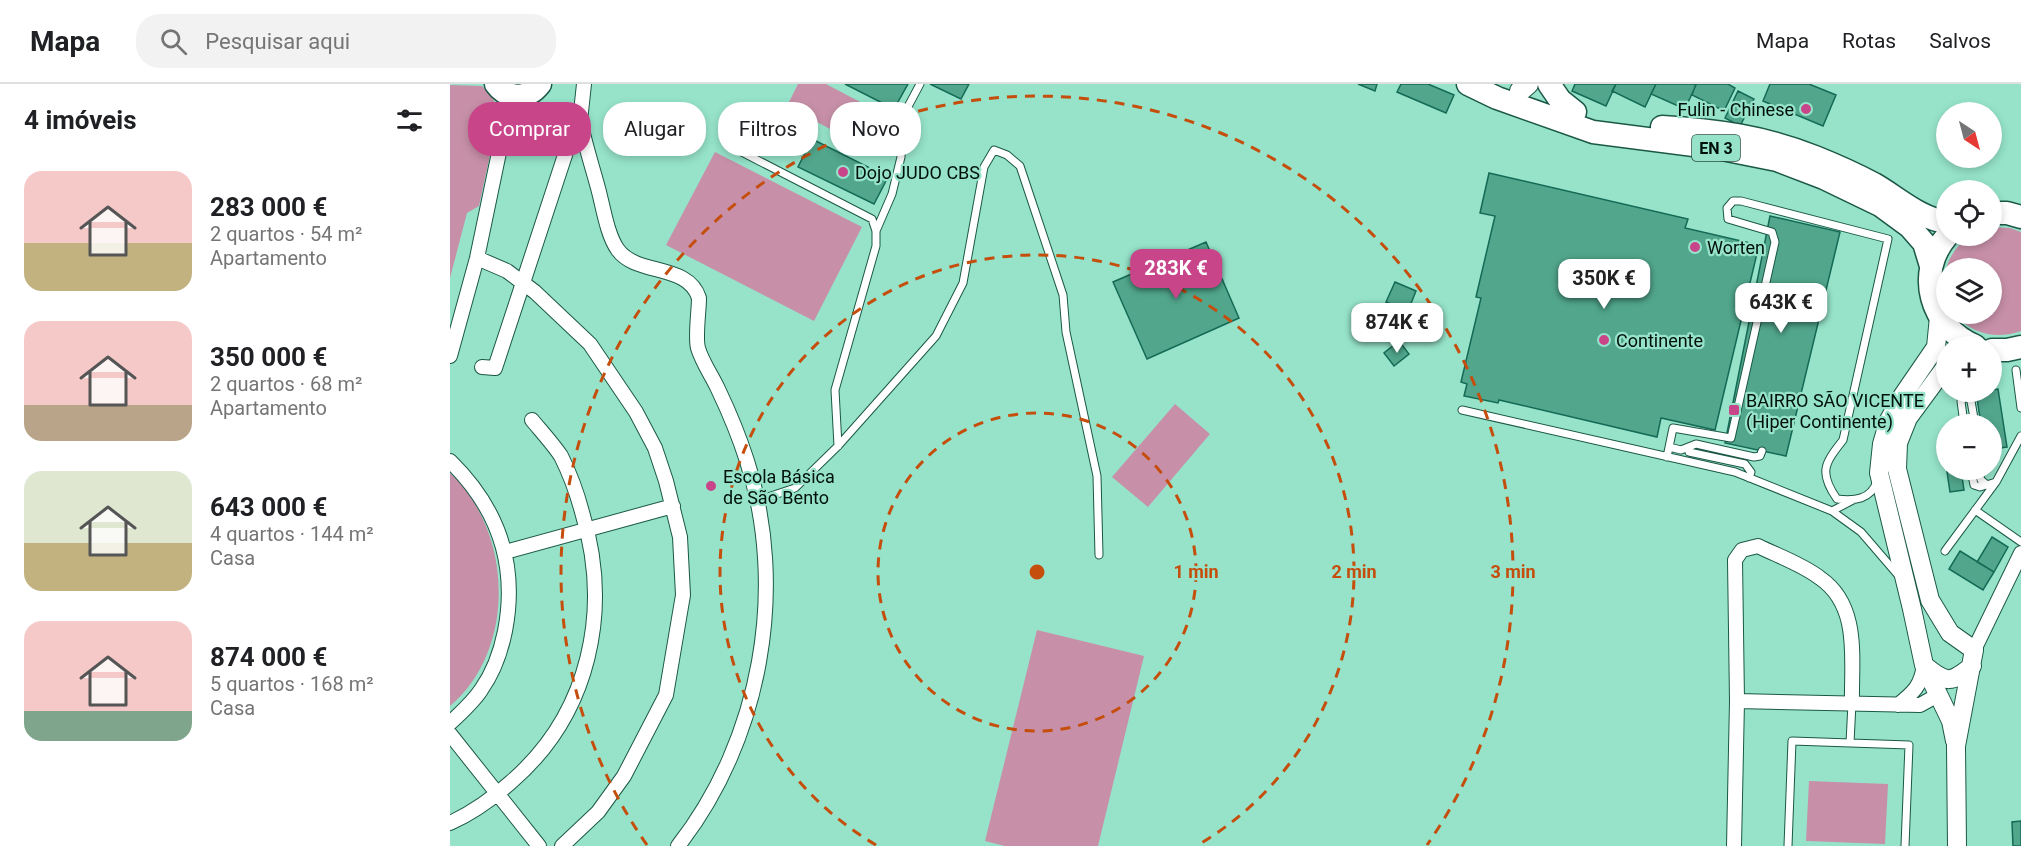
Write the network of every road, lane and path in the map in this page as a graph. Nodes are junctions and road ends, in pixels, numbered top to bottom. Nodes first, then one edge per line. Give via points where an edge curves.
1 (540, 84) edge
2 (584, 84) edge
3 (920, 84) edge
4 (1468, 84) edge
5 (1549, 84) edge
6 (1517, 89) edge
7 (503, 90) edge
8 (582, 102) edge
9 (1575, 112) junction
10 (566, 156) edge
11 (589, 156) edge
12 (750, 156) edge
13 (2002, 214) edge
14 (2021, 217) edge
15 (1936, 219) edge
16 (876, 231) junction
17 (1940, 246) edge
18 (477, 258) junction
19 (1931, 266) junction
20 (524, 283) junction
21 (1936, 309) edge
22 (1938, 324) edge
23 (1945, 324) edge
24 (1955, 336) edge
25 (2021, 347) edge
26 (2002, 350) edge
27 (450, 356) edge
28 (482, 367) dead end
29 (2016, 370) dead end
30 (1936, 380) edge
31 (2021, 408) edge
32 (1462, 410) dead end
33 (1963, 414) edge
34 (1973, 414) edge
35 (532, 420) dead end
36 (2021, 436) edge
37 (838, 446) junction
38 (1669, 447) junction
39 (1762, 451) dead end
40 (1689, 452) dead end
41 (1667, 457) junction
42 (450, 461) edge
43 (1879, 473) junction
44 (1749, 478) junction
45 (1973, 480) edge
46 (1981, 480) edge
47 (1996, 482) junction
48 (1988, 485) junction
49 (759, 500) junction
50 (1853, 500) junction
51 (673, 506) junction
52 (1975, 510) junction
53 (1832, 511) junction
54 (588, 529) junction
55 (2021, 542) edge
56 (1945, 551) dead end
57 (505, 552) junction
58 (2021, 553) edge
59 (1099, 555) dead end
60 (1908, 589) junction
61 (1973, 658) junction
62 (1924, 665) junction
63 (1956, 678) junction
64 (1938, 695) junction
65 (1737, 701) junction
66 (1851, 704) junction
67 (1898, 705) junction
68 (1920, 705) junction
69 (1951, 721) junction
70 (450, 723) edge
71 (450, 734) edge
72 (1850, 743) junction
73 (1956, 746) junction
74 (497, 794) junction
75 (450, 823) edge
76 (539, 846) edge
77 (562, 846) edge
78 (678, 846) edge
79 (1734, 846) edge
80 (1788, 846) edge
81 (1905, 846) edge
82 (1957, 846) edge

1 - 7 main road via 520,96
2 - 8 street
3 - 16 lane via 903,116 901,157 892,194
4 - 6 main road, EN 3
5 - 9 main road
6 - 9 main road, EN 3
6 - 19 main road, EN 3 via 1593,132 1717,148 1777,160 1824,178 1880,205 1910,227 1924,243
7 - 18 street
9 - 15 main road, EN 3 via 1606,122 1755,137 1815,156
10 - 20 street
11 - 49 street via 618,250 636,263 684,280 697,292 698,346 741,442
12 - 16 lane via 872,219
13 - 14 main road
16 - 37 lane via 876,246 835,390
17 - 19 main road, EN 3
18 - 20 street
18 - 27 street
19 - 21 main road, EN 3 via 1930,292
20 - 28 street via 495,368
20 - 51 street via 590,344 608,368 655,448
22 - 43 street via 1936,347 1889,420
23 - 24 main road, EN 3
25 - 26 main road
29 - 31 lane
30 - 61 street via 1908,418 1898,443 1897,469 1930,600 1950,633
32 - 41 lane
33 - 34 lane via 1961,401 1966,396
35 - 54 street via 560,455
36 - 47 lane
37 - 49 lane via 795,488
37 - 59 lane via 936,336 963,283 984,167 994,150 1007,154 1020,166 1026,181 1063,295 1066,332 1097,476
38 - 39 lane via 1681,450 1696,444 1754,457
38 - 41 lane
38 - 50 lane via 1673,428 1731,438 1775,242 1772,232 1728,219 1727,208 1733,201 1888,239 1844,440 1824,474 1837,499
40 - 44 lane via 1745,464 1751,472
41 - 44 lane
42 - 57 street via 476,489 494,520
43 - 50 lane via 1875,487 1865,497
43 - 60 street
44 - 53 lane
45 - 48 lane via 1980,487
46 - 48 lane
47 - 48 lane
47 - 52 lane
49 - 78 street via 765,614 756,676 741,729 719,783
50 - 53 lane
51 - 54 street
51 - 77 street via 680,537 683,595 666,695 624,776 598,812
52 - 55 lane
52 - 56 lane
53 - 60 lane via 1861,532
54 - 57 street
54 - 74 street via 595,588 593,633 580,685 563,722 544,750
57 - 70 street via 509,580 507,618 497,658 481,691
58 - 61 street
60 - 62 street
61 - 63 street
61 - 73 street
62 - 63 street via 1945,679
62 - 64 street
62 - 67 street via 1916,690
63 - 64 lane
64 - 68 street
64 - 69 street
65 - 66 street
65 - 66 street via 1734,560 1742,550 1758,546 1810,571 1832,587 1851,625
65 - 79 street
66 - 67 street
66 - 72 lane
67 - 68 street
68 - 69 street
69 - 73 street
71 - 74 street
72 - 80 lane via 1792,741
72 - 81 lane via 1909,746
73 - 82 street
74 - 75 street
74 - 76 street

